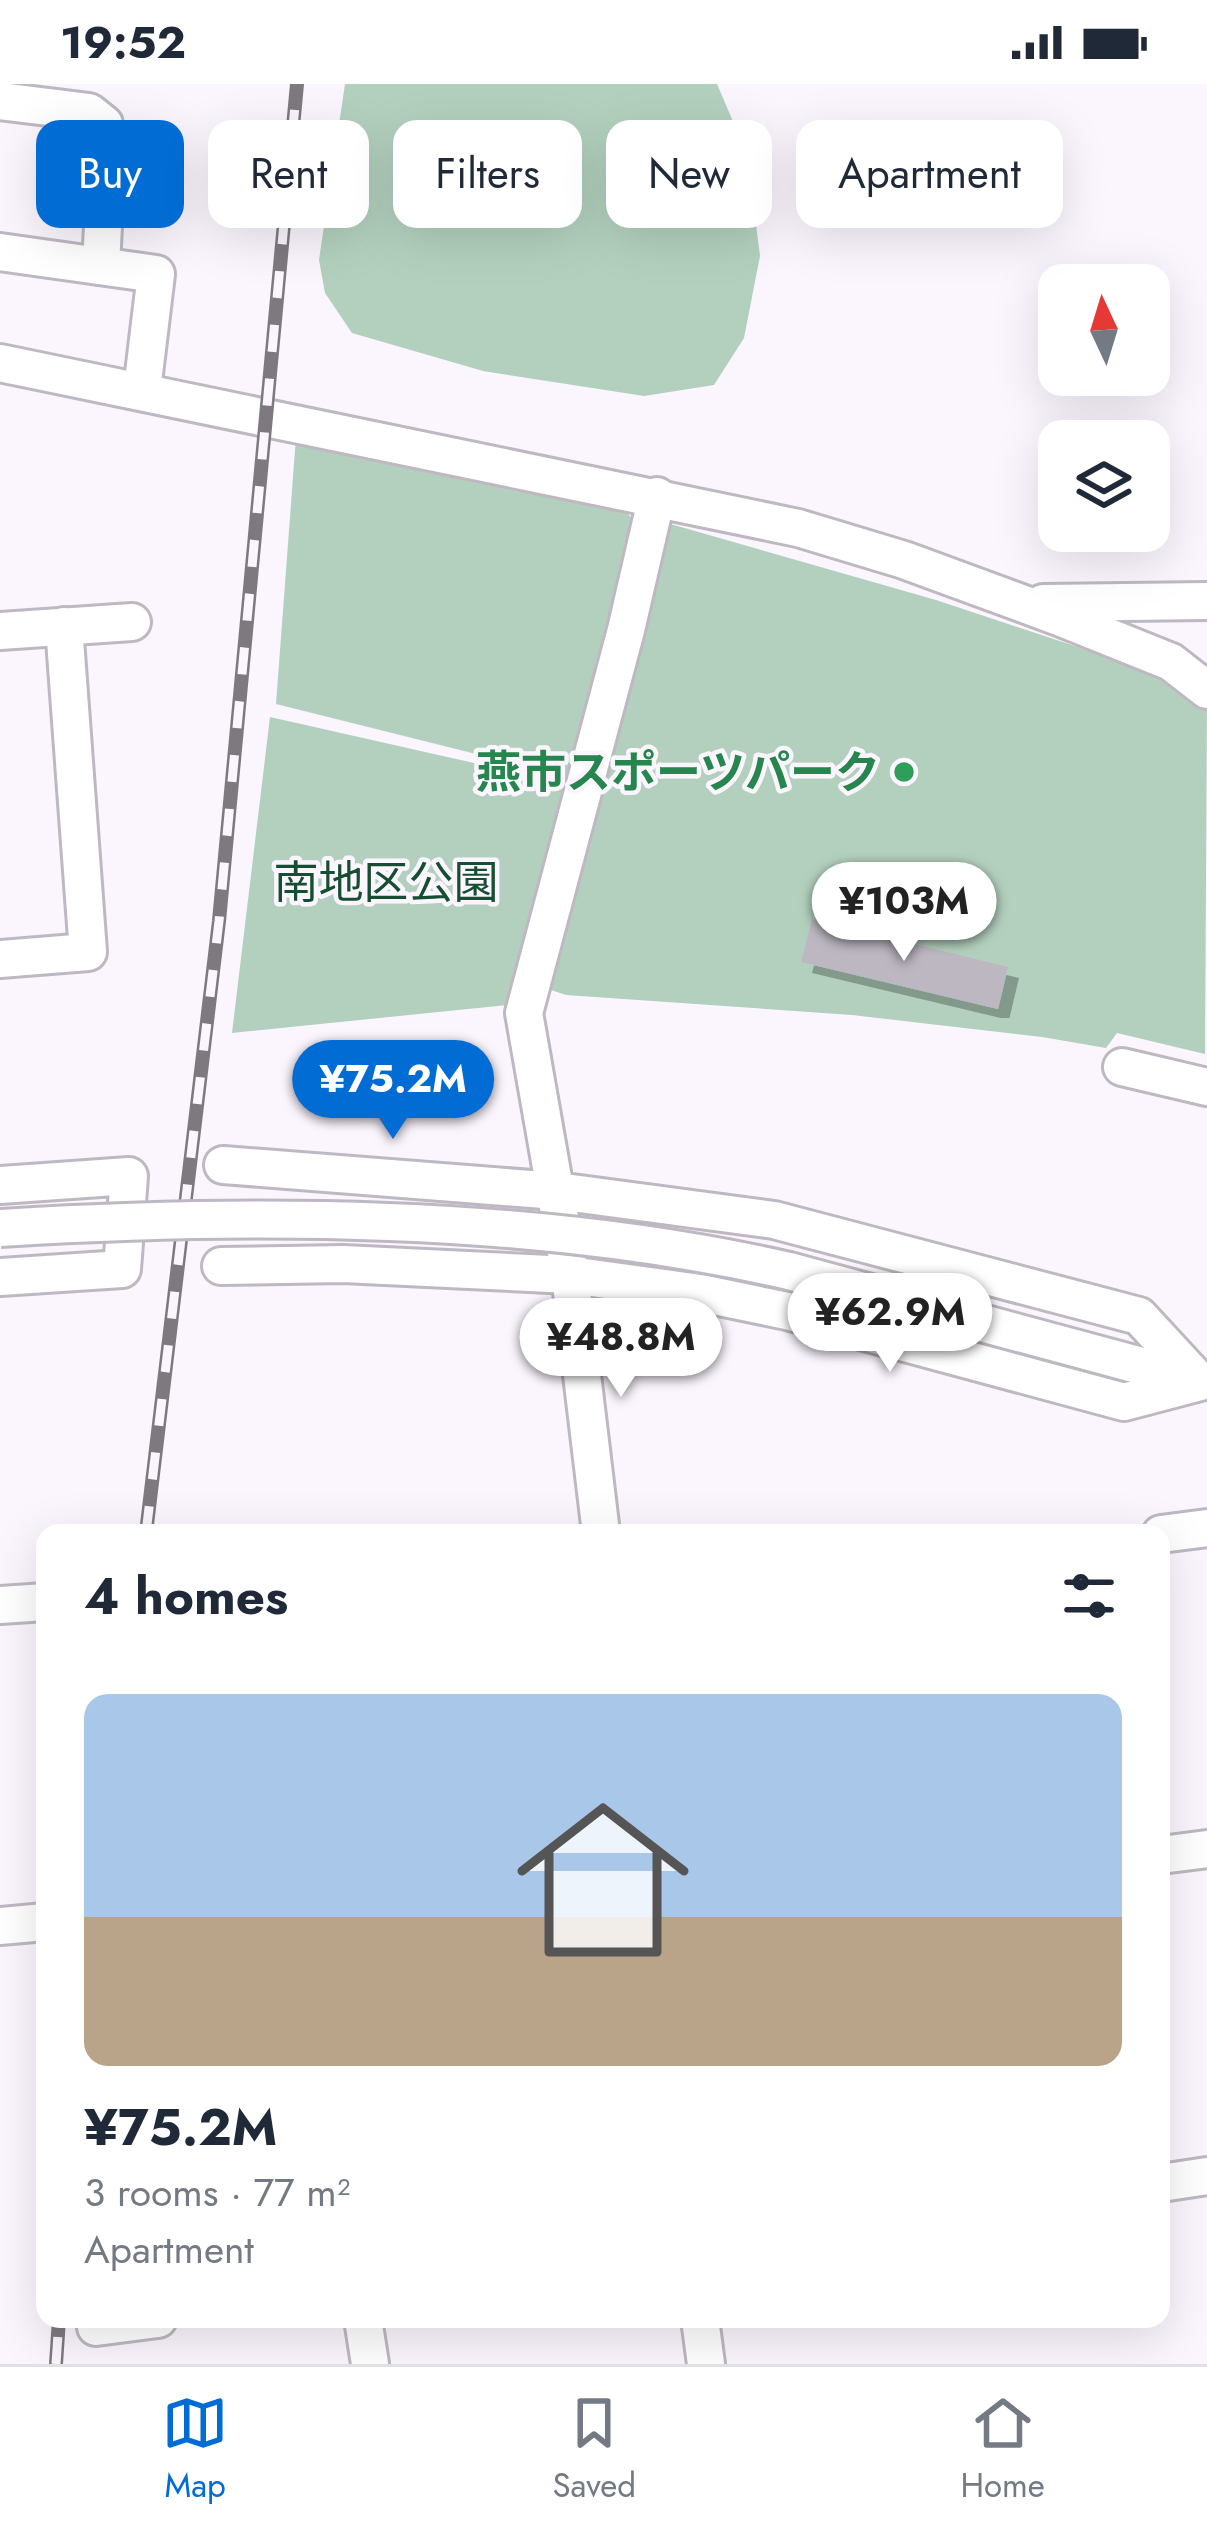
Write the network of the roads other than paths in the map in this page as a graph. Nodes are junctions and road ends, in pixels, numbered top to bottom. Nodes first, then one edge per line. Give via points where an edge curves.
1 (0, 101) edge
2 (0, 252) edge
3 (101, 266) junction
4 (0, 363) edge
5 (142, 390) junction
6 (657, 496) junction
7 (1207, 601) edge
8 (1022, 603) junction
9 (132, 622) dead end
10 (64, 626) junction
11 (0, 631) edge
12 (1207, 690) edge
13 (0, 959) edge
14 (1122, 1066) dead end
15 (1207, 1087) edge
16 (223, 1165) dead end
17 (0, 1186) edge
18 (557, 1191) junction
19 (0, 1228) edge
20 (221, 1266) dead end
21 (570, 1275) junction
22 (0, 1277) edge
23 (1203, 1383) edge
24 (600, 1524) edge
25 (1207, 1528) edge
26 (1170, 1533) edge
27 (36, 1603) edge
28 (0, 1606) edge
29 (1207, 1849) edge
30 (1170, 1854) edge
31 (36, 1923) edge
32 (0, 1925) edge
33 (1207, 2176) edge
34 (1170, 2181) edge
35 (364, 2328) edge
36 (701, 2328) edge
37 (370, 2364) edge
38 (706, 2364) edge

1 - 3 street via 89,112 104,124
2 - 3 street
3 - 5 street via 156,274
4 - 5 street
5 - 6 street
6 - 8 street via 798,527
6 - 18 street via 524,1013
7 - 8 street
8 - 12 street via 1172,662
9 - 10 street
10 - 11 street
10 - 13 street via 88,952
14 - 15 street
16 - 18 street
17 - 22 street via 129,1176 122,1268
18 - 21 street
18 - 23 street via 774,1220 1139,1316
19 - 23 street, bridge via 261,1220 469,1227 713,1253
20 - 21 street
21 - 23 street via 787,1311 1124,1402
21 - 24 street
25 - 26 street
27 - 28 street
29 - 30 street
31 - 32 street
33 - 34 street
35 - 37 street
36 - 38 street

